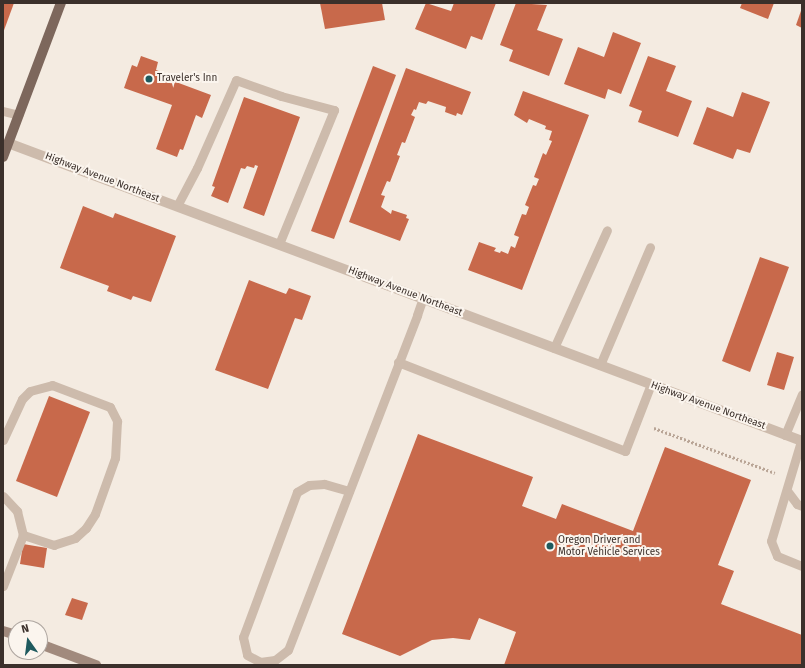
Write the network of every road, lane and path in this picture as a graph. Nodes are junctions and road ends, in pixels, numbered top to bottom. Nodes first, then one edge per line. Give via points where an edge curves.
1 (61, 3) edge
2 (3, 110) edge
3 (19, 115) junction
4 (8, 143) junction
5 (3, 157) edge
6 (177, 206) junction
7 (607, 230) dead end
8 (279, 244) junction
9 (650, 247) dead end
10 (423, 298) junction
11 (554, 348) junction
12 (398, 362) junction
13 (600, 365) junction
14 (651, 384) junction
15 (802, 394) edge
16 (654, 428) dead end
17 (785, 434) junction
18 (3, 440) edge
19 (802, 441) edge
20 (776, 473) dead end
21 (349, 491) junction
22 (788, 492) junction
23 (3, 496) edge
24 (802, 506) edge
25 (23, 535) junction
26 (802, 566) edge
27 (3, 586) edge
28 (48, 647) edge
29 (278, 663) edge
30 (259, 664) edge
31 (96, 665) edge

1 - 3 main road
2 - 3 lane
3 - 4 main road
4 - 5 main road
4 - 6 street, Highway Avenue Northeast
6 - 8 street, Highway Avenue Northeast
6 - 8 lane via 236,80 334,110
7 - 11 lane
8 - 10 street, Highway Avenue Northeast
9 - 13 lane
10 - 11 street, Highway Avenue Northeast
10 - 12 lane
11 - 13 street, Highway Avenue Northeast
12 - 14 lane via 625,452
12 - 21 lane
13 - 14 street, Highway Avenue Northeast
14 - 17 street, Highway Avenue Northeast
15 - 17 lane
16 - 20 path
17 - 19 street, Highway Avenue Northeast
18 - 25 lane via 22,399 30,392 52,385 110,407 117,421 115,458 94,514 86,528 75,538 54,545
19 - 22 lane
21 - 29 lane via 288,650
21 - 30 lane via 324,484 309,484 296,492 243,637 248,655
22 - 24 lane via 796,504
22 - 26 lane via 771,541 777,556
23 - 25 lane via 17,511
25 - 27 lane
28 - 31 street
29 - 30 lane

